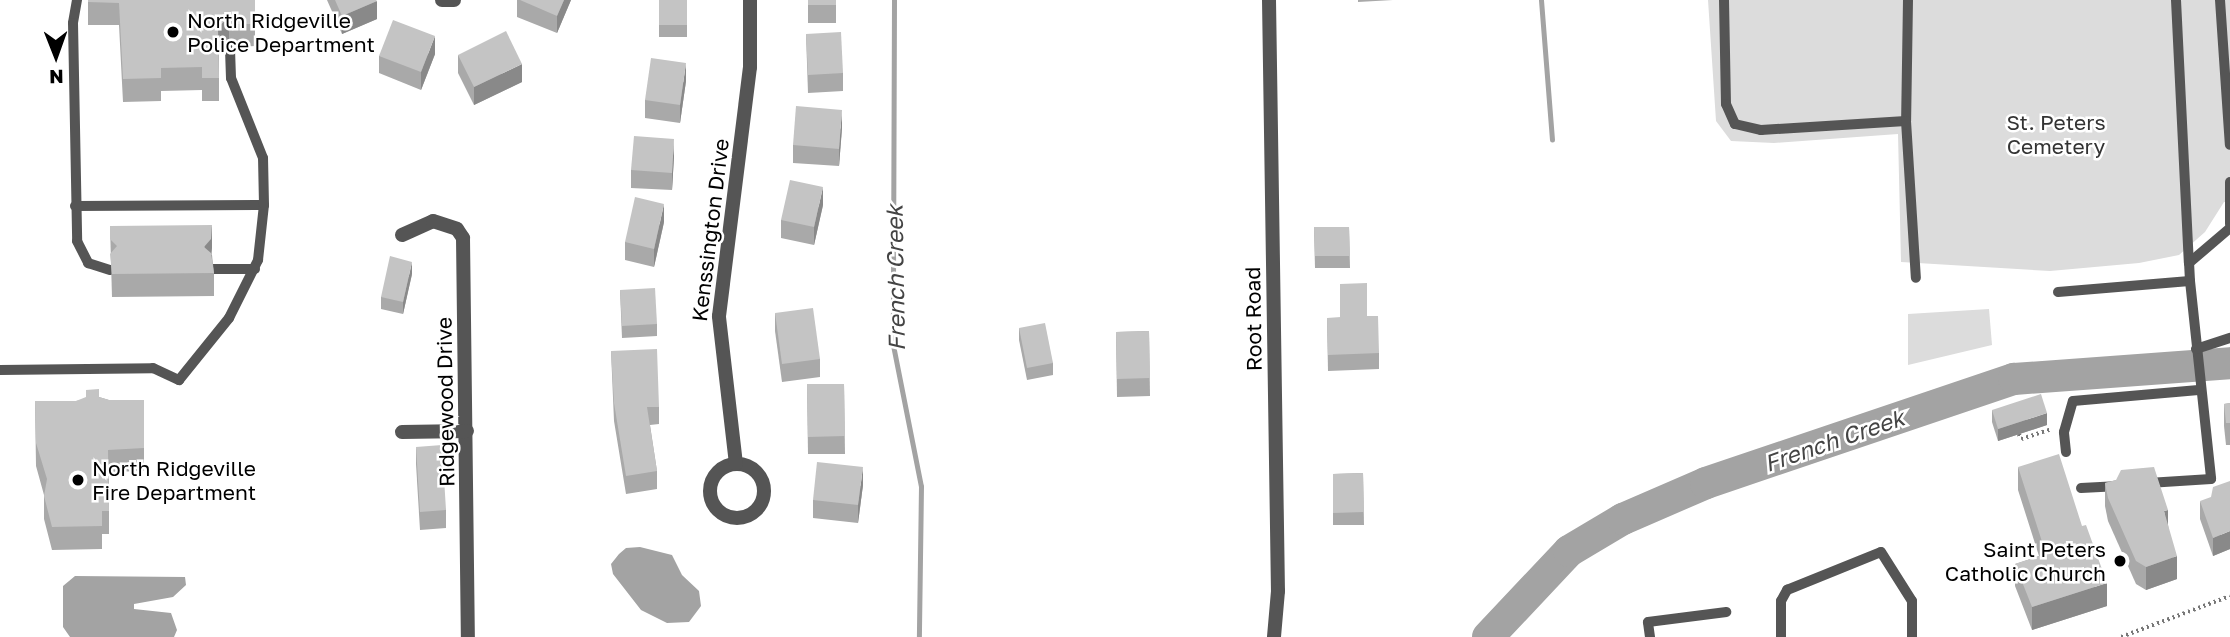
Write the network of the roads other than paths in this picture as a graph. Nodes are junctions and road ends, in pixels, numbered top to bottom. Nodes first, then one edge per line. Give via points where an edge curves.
1 (77, 0) edge
2 (442, 0) edge
3 (454, 0) edge
4 (750, 0) edge
5 (1269, 0) edge
6 (1724, 0) edge
7 (1909, 0) edge
8 (2176, 0) edge
9 (2220, 0) edge
10 (230, 47) dead end
11 (1906, 121) junction
12 (2230, 145) edge
13 (2230, 182) edge
14 (264, 205) junction
15 (75, 206) junction
16 (2230, 226) edge
17 (402, 235) dead end
18 (2189, 263) junction
19 (211, 269) edge
20 (255, 269) junction
21 (110, 270) edge
22 (1916, 278) dead end
23 (2190, 281) junction
24 (2058, 292) dead end
25 (2230, 338) edge
26 (2196, 349) junction
27 (0, 370) edge
28 (2199, 388) junction
29 (467, 431) junction
30 (402, 432) dead end
31 (2066, 452) dead end
32 (736, 464) dead end
33 (2081, 488) dead end
34 (1726, 612) dead end
35 (468, 637) edge
36 (1274, 637) edge
37 (1650, 637) edge
38 (1781, 637) edge
39 (1912, 637) edge

1 - 15 lane via 73,23
2 - 3 street
4 - 32 street, Kenssington Drive via 750,67 719,316
5 - 36 street, Root Road via 1278,591
6 - 11 lane via 1726,104 1735,124 1761,130
7 - 11 lane
8 - 18 lane
9 - 12 lane
10 - 14 lane via 233,86 262,152
11 - 22 lane
13 - 16 lane
14 - 15 lane
14 - 20 lane via 263,241
15 - 21 lane via 83,259
16 - 18 lane
17 - 29 street, Ridgewood Drive via 433,221 457,229 463,238
18 - 23 lane
19 - 20 lane
20 - 27 lane via 237,307 179,380 153,368
23 - 24 lane
23 - 26 lane
25 - 26 lane
26 - 28 lane
28 - 31 lane via 2073,401 2064,432
28 - 33 lane via 2211,479
29 - 30 street
29 - 35 street, Ridgewood Drive
34 - 37 lane via 1648,622
38 - 39 lane via 1781,601 1787,590 1881,552 1912,601

